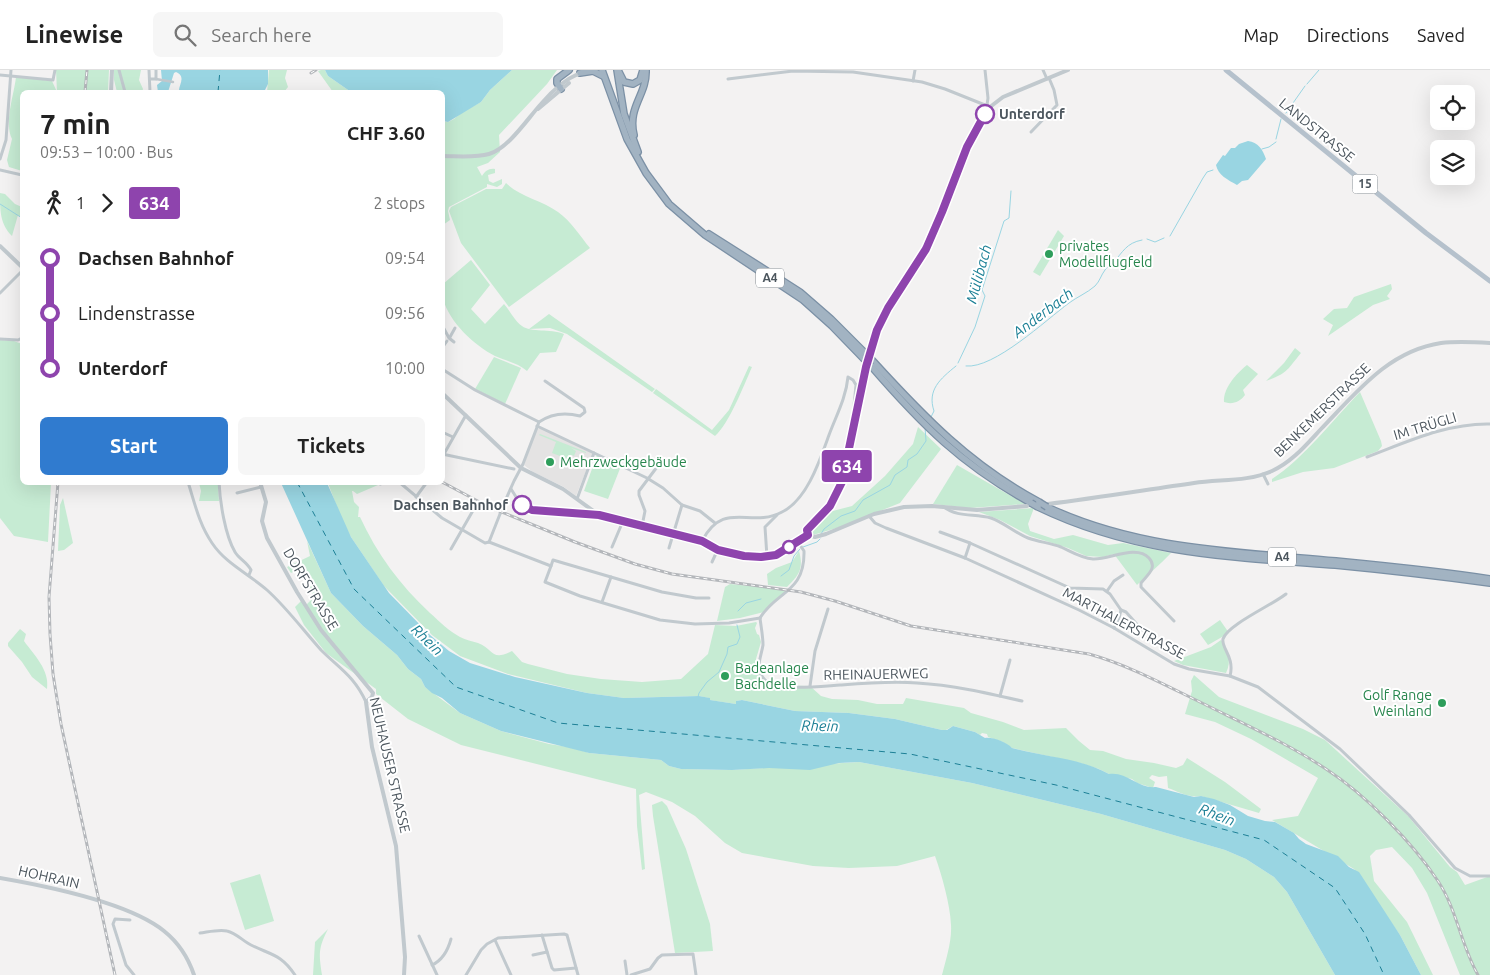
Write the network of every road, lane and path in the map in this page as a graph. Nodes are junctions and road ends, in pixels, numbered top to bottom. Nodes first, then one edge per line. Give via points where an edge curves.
1 (12, 70) edge
2 (55, 70) edge
3 (112, 70) edge
4 (119, 70) edge
5 (149, 70) edge
6 (156, 70) edge
7 (569, 70) edge
8 (645, 70) edge
9 (821, 70) edge
10 (915, 70) edge
11 (985, 70) edge
12 (1043, 70) edge
13 (1068, 70) edge
14 (1226, 70) edge
15 (617, 71) edge
16 (582, 72) edge
17 (602, 73) edge
18 (0, 74) edge
19 (11, 76) junction
20 (1048, 78) junction
21 (150, 79) junction
22 (156, 79) junction
23 (728, 79) dead end
24 (914, 81) junction
25 (173, 82) dead end
26 (560, 88) junction
27 (111, 90) edge
28 (124, 90) edge
29 (150, 90) edge
30 (988, 106) junction
31 (1031, 132) dead end
32 (634, 152) junction
33 (445, 156) edge
34 (0, 158) edge
35 (644, 163) junction
36 (0, 170) edge
37 (20, 175) edge
38 (0, 246) edge
39 (20, 265) edge
40 (20, 274) edge
41 (1490, 281) edge
42 (0, 292) edge
43 (455, 328) dead end
44 (445, 332) edge
45 (0, 339) edge
46 (20, 339) edge
47 (448, 339) junction
48 (454, 342) dead end
49 (1490, 343) edge
50 (445, 344) edge
51 (866, 354) junction
52 (871, 364) junction
53 (445, 371) edge
54 (545, 381) dead end
55 (445, 396) edge
56 (466, 415) junction
57 (538, 424) junction
58 (1490, 424) edge
59 (854, 430) junction
60 (445, 433) edge
61 (453, 437) junction
62 (944, 439) junction
63 (445, 451) edge
64 (594, 453) junction
65 (445, 454) edge
66 (1367, 457) dead end
67 (660, 462) dead end
68 (517, 464) junction
69 (514, 469) junction
70 (520, 470) junction
71 (1263, 474) junction
72 (648, 478) junction
73 (1268, 484) dead end
74 (189, 485) edge
75 (219, 485) edge
76 (260, 485) edge
77 (402, 485) edge
78 (425, 485) edge
79 (511, 488) junction
80 (238, 493) dead end
81 (416, 497) junction
82 (506, 499) tunnel mouth
83 (576, 500) junction
84 (682, 505) junction
85 (1029, 505) junction
86 (1039, 505) junction
87 (1047, 505) junction
88 (475, 507) dead end
89 (943, 507) junction
90 (500, 514) tunnel mouth
91 (599, 515) junction
92 (777, 515) junction
93 (869, 516) junction
94 (623, 522) junction
95 (715, 523) junction
96 (642, 527) junction
97 (463, 531) junction
98 (940, 532) dead end
99 (673, 534) junction
100 (808, 535) junction
101 (702, 541) junction
102 (489, 542) junction
103 (799, 543) junction
104 (970, 543) junction
105 (612, 547) dead end
106 (669, 548) dead end
107 (451, 549) dead end
108 (718, 550) junction
109 (767, 556) junction
110 (964, 558) junction
111 (712, 562) dead end
112 (551, 566) junction
113 (249, 575) junction
114 (1123, 575) dead end
115 (611, 577) junction
116 (1490, 579) edge
117 (1490, 584) edge
118 (1107, 591) junction
119 (1286, 594) dead end
120 (709, 598) dead end
121 (602, 602) junction
122 (828, 609) dead end
123 (1121, 610) junction
124 (760, 618) junction
125 (1174, 621) dead end
126 (1114, 628) junction
127 (1142, 630) dead end
128 (1010, 660) dead end
129 (1230, 676) junction
130 (810, 686) junction
131 (1000, 696) junction
132 (1022, 701) dead end
133 (366, 704) junction
134 (1490, 876) edge
135 (0, 878) edge
136 (130, 920) dead end
137 (200, 933) dead end
138 (542, 935) junction
139 (419, 936) dead end
140 (451, 939) dead end
141 (495, 940) junction
142 (547, 952) junction
143 (533, 955) dead end
144 (625, 961) dead end
145 (432, 965) junction
146 (576, 968) junction
147 (436, 974) edge
148 (134, 975) edge
149 (194, 975) edge
150 (295, 975) edge
151 (404, 975) edge
152 (430, 975) edge
153 (466, 975) edge
154 (511, 975) edge
155 (578, 975) edge
156 (627, 975) edge
157 (631, 975) edge
158 (696, 975) edge

1 - 19 street
2 - 19 street via 53,80
3 - 27 street
4 - 28 street
5 - 21 street
6 - 22 street
7 - 26 highway via 557,79
8 - 15 highway via 640,80 631,84 623,81
8 - 35 highway via 646,80 632,120
9 - 23 street
9 - 24 street
10 - 24 street
11 - 30 street
12 - 20 street
13 - 20 street
14 - 41 main road, LANDSTRASSE / 15
15 - 32 highway, A4 via 620,114
15 - 35 highway, A4 via 625,120
16 - 17 highway
16 - 26 street
17 - 32 highway
18 - 19 street
19 - 34 street via 6,140
20 - 30 street
20 - 31 street via 1057,105
21 - 22 street
21 - 29 street
22 - 25 street
24 - 30 street via 937,86
26 - 33 street via 539,105 495,152 483,156
30 - 51 street via 967,147 926,249 888,308
32 - 51 highway, A4 via 659,192 686,220 803,300
35 - 51 highway, A4 via 662,190 688,218 800,292
36 - 37 street
38 - 39 street
40 - 42 street
43 - 47 street
44 - 47 street
45 - 46 street
47 - 48 street
47 - 50 street
49 - 71 street, BENKEMERSTRASSE via 1435,344 1393,361 1369,379 1297,454
51 - 52 highway, A4, bridge
51 - 59 street
52 - 62 highway, A4
52 - 62 highway, A4 via 907,408
53 - 57 street
54 - 57 street via 584,408 585,412 580,416 554,414
55 - 56 street
56 - 61 street
56 - 68 street
57 - 64 street
57 - 70 street
58 - 66 street, IM TRÜGLI via 1465,425 1434,432
59 - 92 street via 856,385 848,377 816,471 794,503
59 - 100 street via 839,491 807,530
60 - 61 street
61 - 63 street
62 - 85 highway, A4 via 985,476
62 - 86 highway, A4
64 - 72 street
64 - 83 street
65 - 69 street
67 - 72 street
68 - 69 street
68 - 70 street
69 - 70 street
70 - 79 street
70 - 83 street via 555,484
71 - 73 street
71 - 87 street, BENKEMERSTRASSE
72 - 84 street
72 - 96 street via 639,493 644,511
74 - 113 street via 198,516 212,544
75 - 113 street via 223,517 232,546 250,567
76 - 80 street
76 - 133 street, DORFSTRASSE via 266,502 262,521 267,538 317,623 372,691 373,695
77 - 81 street
78 - 81 street
79 - 82 street
79 - 91 street via 529,510
81 - 97 street
83 - 91 street
84 - 95 street via 700,511
84 - 99 street
85 - 86 highway, A4, bridge
85 - 89 street via 977,510
86 - 87 highway, A4, bridge
86 - 117 highway, A4 via 1068,521 1107,534 1176,550 1376,569
87 - 116 highway, A4 via 1108,530 1177,546
88 - 97 street
89 - 93 street via 904,507
89 - 125 street via 951,512 988,517 1028,538 1085,558 1100,559 1132,552 1145,555 1150,558 1152,567 1141,587
90 - 102 street
91 - 94 street
92 - 95 street via 727,517
92 - 109 street via 765,527
93 - 100 street via 826,534
93 - 110 street, MARTHALERSTRASSE via 886,528
94 - 96 street
94 - 105 street
95 - 101 street
96 - 99 street
97 - 102 street
97 - 107 street
98 - 104 street
99 - 101 street
99 - 106 street
100 - 103 street
101 - 108 street
102 - 112 street
103 - 109 street
103 - 124 street via 804,550 799,577 788,592 766,608
104 - 110 street
104 - 118 street via 1070,588
108 - 109 street via 744,556
108 - 111 street
110 - 126 street, MARTHALERSTRASSE
112 - 115 street via 553,560
112 - 121 street via 545,582
113 - 133 street, NEUHAUSER STRASSE via 285,607 322,650 352,678
114 - 118 street
115 - 120 street via 662,592
115 - 121 street
118 - 123 street
119 - 129 street via 1236,624 1225,635 1224,644 1232,662
121 - 124 street via 660,620 693,624
122 - 130 street
123 - 126 street
123 - 127 street
124 - 130 street, RHEINAUERWEG via 763,642 758,664 763,677 778,686
126 - 129 street, MARTHALERSTRASSE via 1174,664
128 - 131 street
129 - 134 street, MARTHALERSTRASSE via 1269,694 1340,749 1403,809 1455,868 1470,876
130 - 131 street, RHEINAUERWEG via 915,682
131 - 132 street, RHEINAUERWEG
133 - 151 street, NEUHAUSER STRASSE via 372,747 396,846
135 - 149 street, HOHRAIN via 93,899 144,917 177,943
136 - 148 street via 115,919 114,924 126,965
137 - 150 street via 229,932 276,955
138 - 141 street
138 - 142 street
138 - 146 street via 567,935
139 - 145 street
140 - 145 street via 445,954
141 - 153 street via 482,950
141 - 154 street
142 - 143 street
142 - 146 street via 554,970
144 - 156 street
145 - 147 street
146 - 155 street
147 - 152 street
157 - 158 street via 650,969 660,956 694,954

